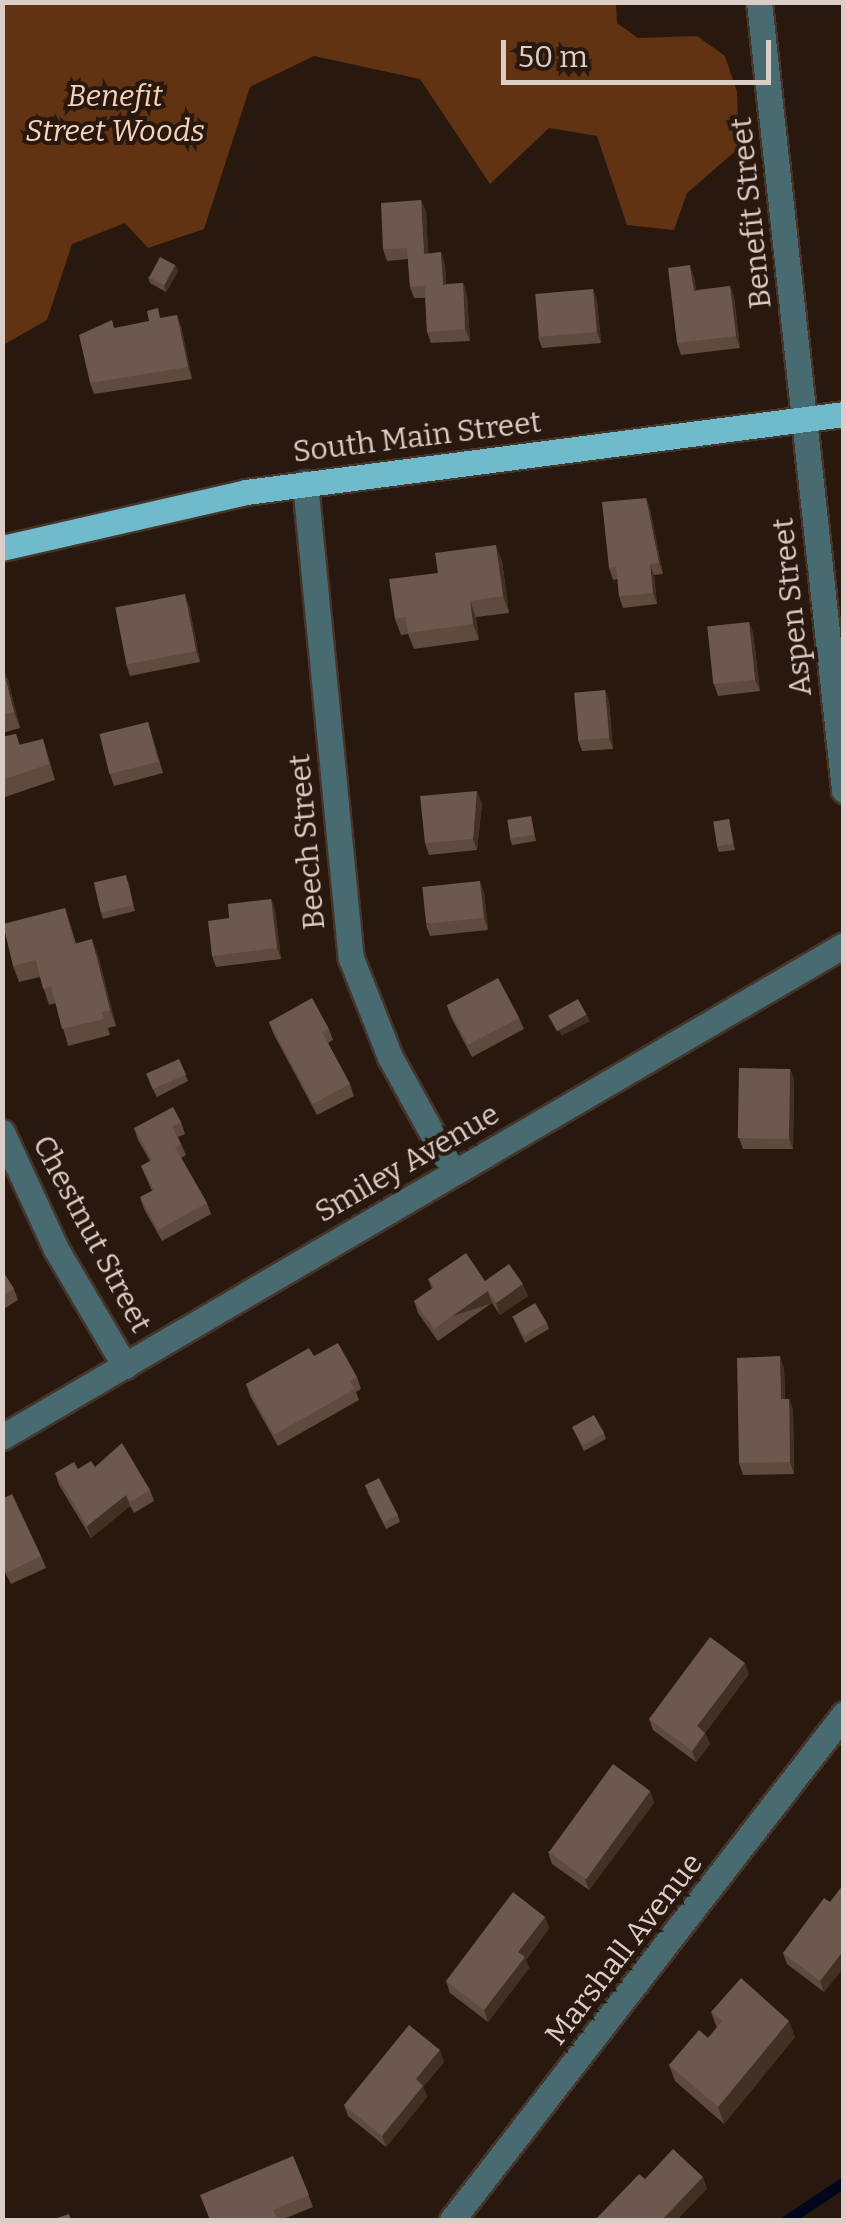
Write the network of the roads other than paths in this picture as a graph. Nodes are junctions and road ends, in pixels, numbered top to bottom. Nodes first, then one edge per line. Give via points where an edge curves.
1 (759, 2) edge
2 (844, 414) edge
3 (806, 418) junction
4 (305, 483) junction
5 (2, 548) edge
6 (844, 790) edge
7 (844, 946) edge
8 (2, 1132) edge
9 (454, 1173) junction
10 (124, 1366) junction
11 (2, 1437) edge
12 (844, 1714) edge
13 (452, 2220) edge

1 - 3 street, Benefit Street
2 - 3 main road, South Main Street
3 - 4 main road, South Main Street
3 - 6 street, Aspen Street
4 - 5 main road, South Main Street
4 - 9 street, Beech Street via 350,958 390,1057
7 - 9 street, Smiley Avenue
8 - 10 street, Chestnut Street via 56,1249
9 - 10 street, Smiley Avenue
10 - 11 street, Smiley Avenue
12 - 13 street, Marshall Avenue

